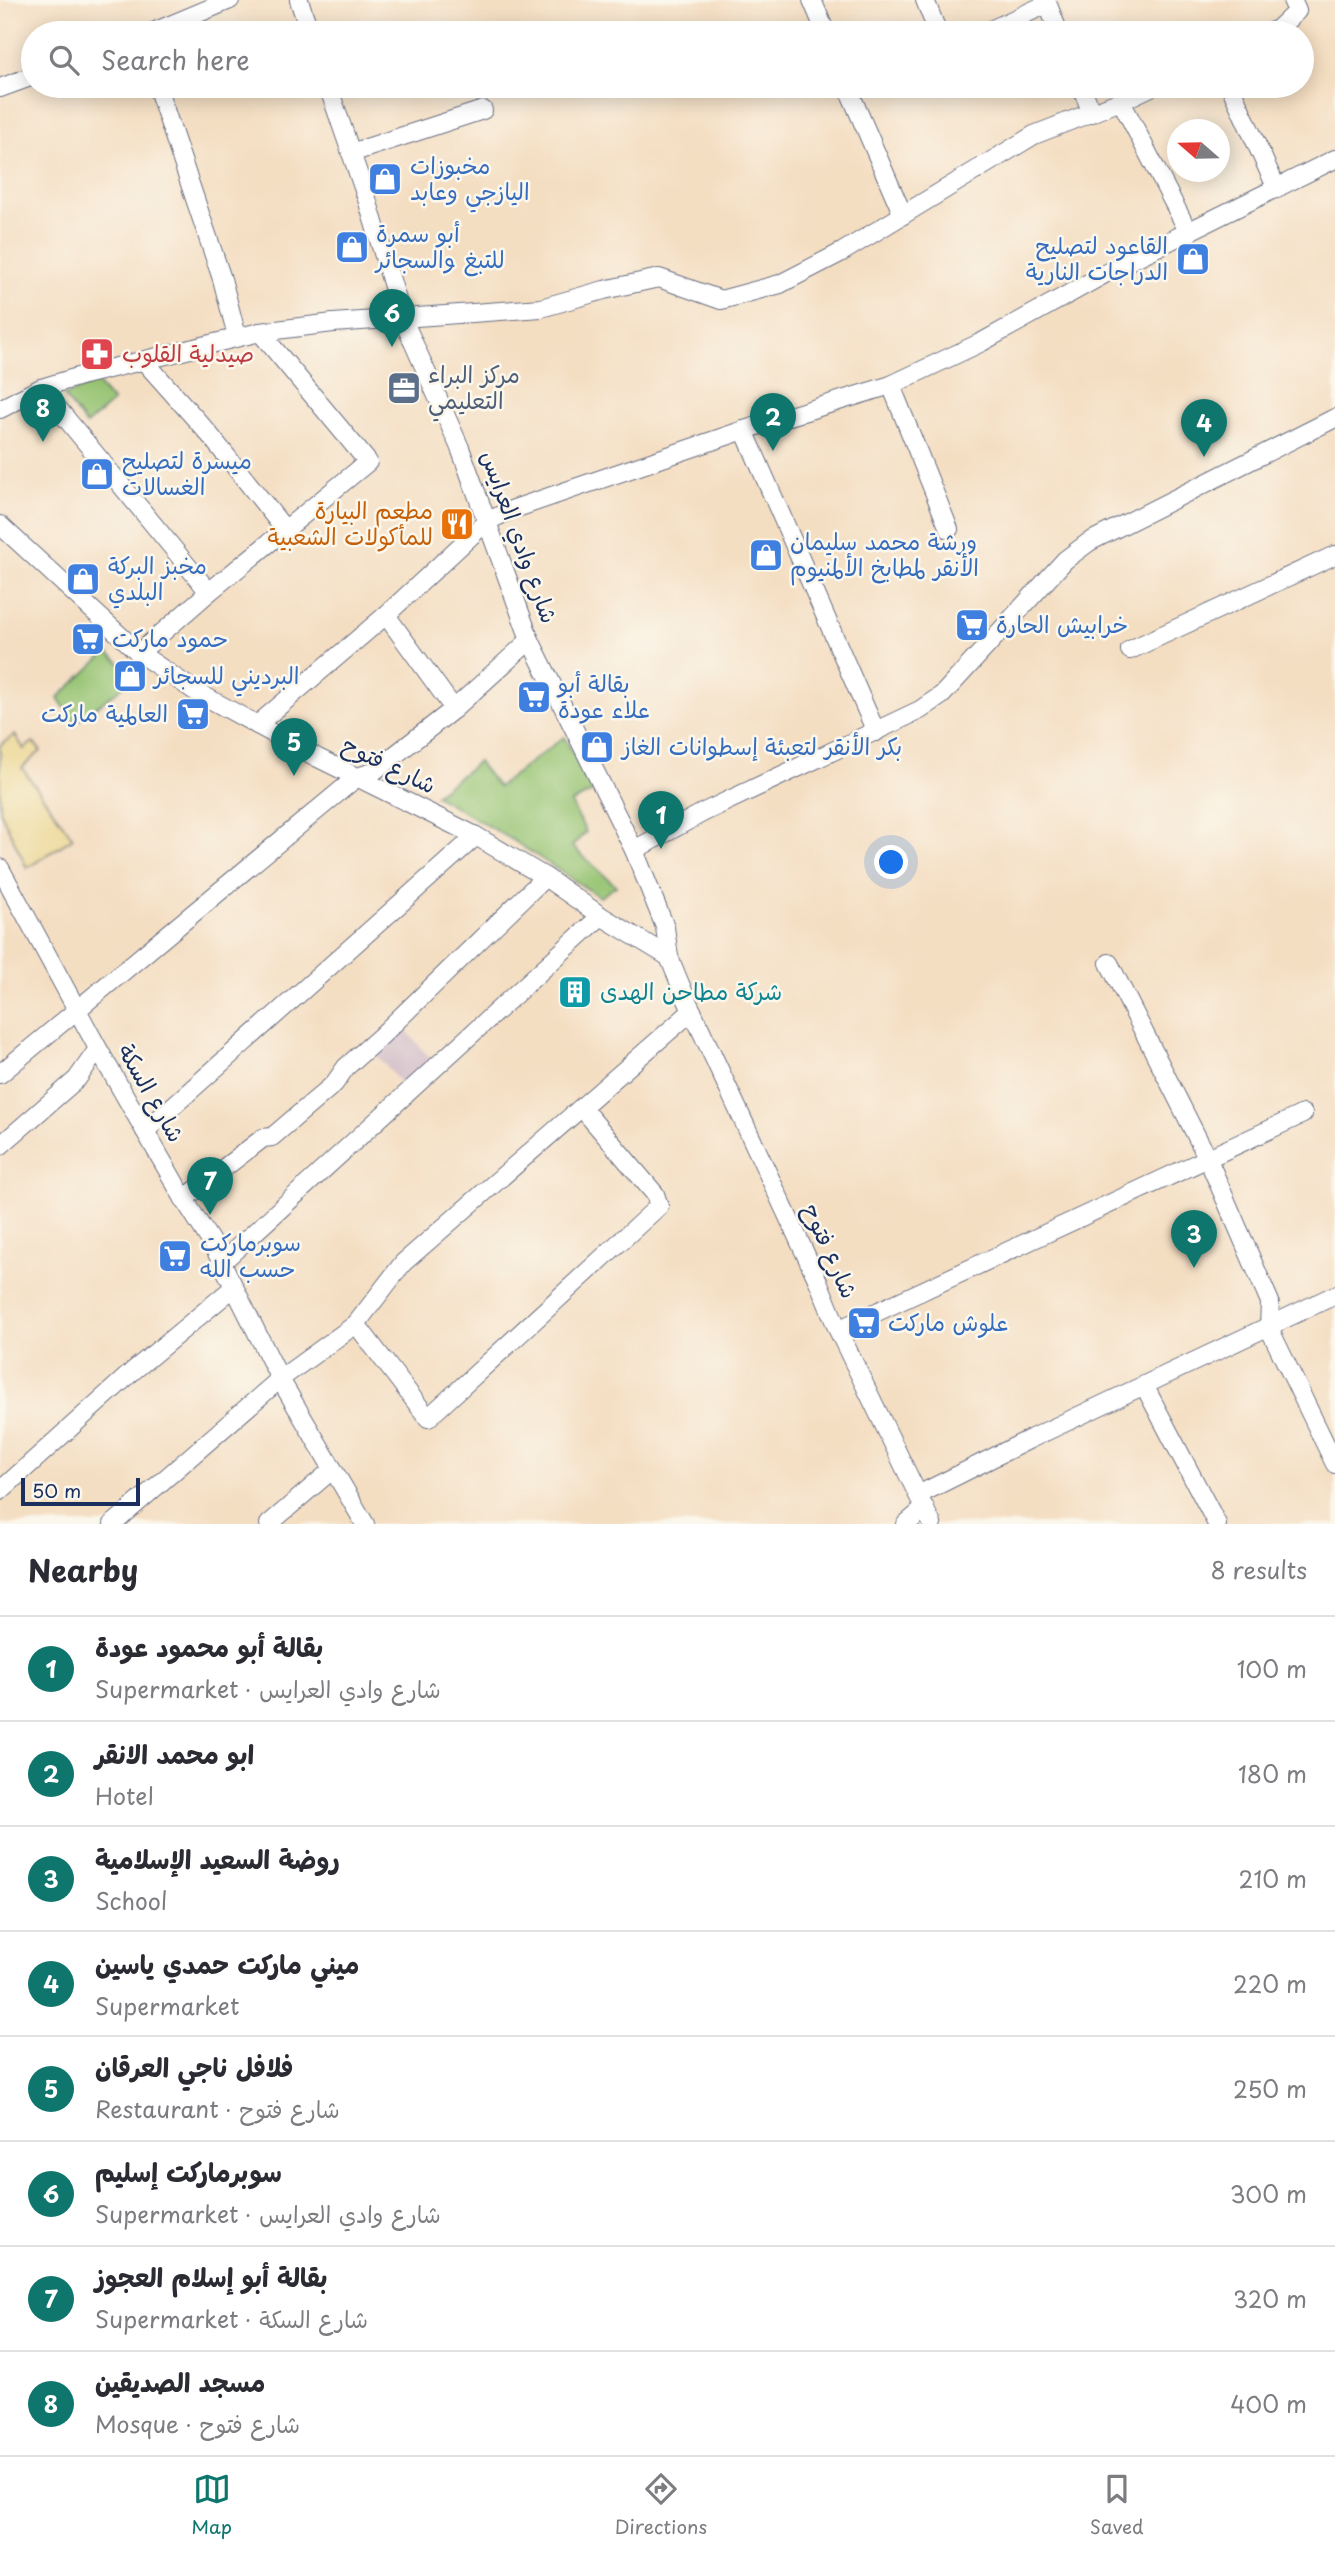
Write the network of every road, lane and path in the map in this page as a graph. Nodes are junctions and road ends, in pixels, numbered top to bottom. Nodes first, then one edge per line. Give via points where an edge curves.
1 (230, 0) edge
2 (299, 0) edge
3 (812, 0) edge
4 (925, 0) edge
5 (1046, 2) edge
6 (1298, 4) edge
7 (180, 21) edge
8 (306, 21) edge
9 (821, 21) edge
10 (933, 21) edge
11 (1008, 21) edge
12 (1054, 21) edge
13 (1284, 21) edge
14 (21, 80) edge
15 (0, 88) edge
16 (161, 98) edge
17 (332, 98) edge
18 (854, 98) edge
19 (1086, 98) edge
20 (1127, 98) edge
21 (1235, 98) edge
22 (1121, 101) junction
23 (483, 110) dead end
24 (1092, 113) junction
25 (351, 153) junction
26 (1335, 159) edge
27 (1277, 189) junction
28 (903, 215) junction
29 (1189, 233) junction
30 (402, 317) junction
31 (260, 332) junction
32 (237, 336) junction
33 (145, 362) junction
34 (891, 385) junction
35 (41, 388) junction
36 (0, 409) edge
37 (1335, 418) edge
38 (744, 430) junction
39 (486, 522) junction
40 (0, 525) edge
41 (949, 529) dead end
42 (286, 531) junction
43 (1335, 555) edge
44 (209, 592) junction
45 (386, 615) junction
46 (530, 640) junction
47 (1130, 650) dead end
48 (139, 653) junction
49 (454, 709) junction
50 (257, 725) junction
51 (876, 732) junction
52 (357, 777) junction
53 (476, 836) junction
54 (634, 850) junction
55 (0, 868) edge
56 (545, 877) junction
57 (601, 916) junction
58 (669, 957) junction
59 (1109, 963) dead end
60 (688, 1003) junction
61 (78, 1011) junction
62 (98, 1049) junction
63 (0, 1074) edge
64 (582, 1108) junction
65 (1303, 1114) dead end
66 (145, 1130) junction
67 (0, 1146) edge
68 (1207, 1157) junction
69 (184, 1199) junction
70 (221, 1263) junction
71 (233, 1288) junction
72 (1335, 1295) edge
73 (356, 1324) junction
74 (1269, 1328) junction
75 (838, 1329) junction
76 (280, 1379) junction
77 (1145, 1387) junction
78 (1335, 1464) edge
79 (333, 1469) junction
80 (0, 1491) edge
81 (925, 1509) edge
82 (113, 1524) edge
83 (269, 1524) edge
84 (365, 1524) edge
85 (906, 1524) edge
86 (1217, 1524) edge

1 - 7 street
2 - 8 street
3 - 9 street
4 - 10 street
5 - 11 street
5 - 12 street
6 - 13 street
14 - 15 street
16 - 32 street
17 - 25 street, شارع وادي العرايس
18 - 28 street
19 - 24 street
20 - 22 street
21 - 27 street
22 - 24 street
22 - 29 street
23 - 25 street
24 - 28 street via 1034,135
25 - 30 street, شارع وادي العرايس
26 - 27 street
27 - 29 street
28 - 30 street via 780,284 721,300 659,278 541,308
29 - 34 street
30 - 31 street
30 - 39 street, شارع وادي العرايس via 460,448
31 - 32 street
31 - 42 street via 368,462
32 - 33 street
33 - 35 street
33 - 42 street
34 - 38 street
34 - 41 street
35 - 36 street
35 - 44 street
37 - 51 street via 1089,542 1065,560 942,695
38 - 39 street
38 - 51 street
39 - 45 street
39 - 46 street, شارع وادي العرايس
40 - 48 street, شارع فتوح
42 - 44 street
43 - 47 street
44 - 48 street
45 - 49 street
45 - 50 street
46 - 49 street
46 - 54 street, شارع وادي العرايس
48 - 50 street, شارع فتوح via 194,691
49 - 52 street via 373,772
50 - 52 street, شارع فتوح
51 - 54 street
52 - 53 street, شارع فتوح
52 - 61 street
53 - 56 street, شارع فتوح
53 - 66 street
54 - 58 street, شارع وادي العرايس via 665,927
55 - 61 street, شارع السكة
56 - 57 street, شارع فتوح
56 - 69 street via 346,1067 334,1084 272,1137 263,1138
57 - 58 street, شارع فتوح
57 - 70 street
58 - 60 street, شارع وادي العرايس
59 - 68 street
60 - 64 street
60 - 75 street, شارع فتوح
61 - 62 street, شارع السكة
61 - 63 street
62 - 66 street, شارع السكة
62 - 67 street via 77,1079
64 - 73 street via 403,1264
64 - 73 street via 655,1194 659,1206 428,1418
65 - 68 street
66 - 69 street, شارع السكة
68 - 74 street via 1270,1302
68 - 75 street
69 - 70 street, شارع السكة
70 - 71 street, شارع السكة
71 - 76 street, شارع السكة
71 - 80 street
72 - 74 street
73 - 76 street
74 - 77 street
74 - 78 street
75 - 81 street, شارع فتوح
76 - 79 street, شارع السكة
76 - 82 street
77 - 81 street via 1032,1438
77 - 86 street
79 - 83 street
79 - 84 street, شارع السكة
81 - 85 street

